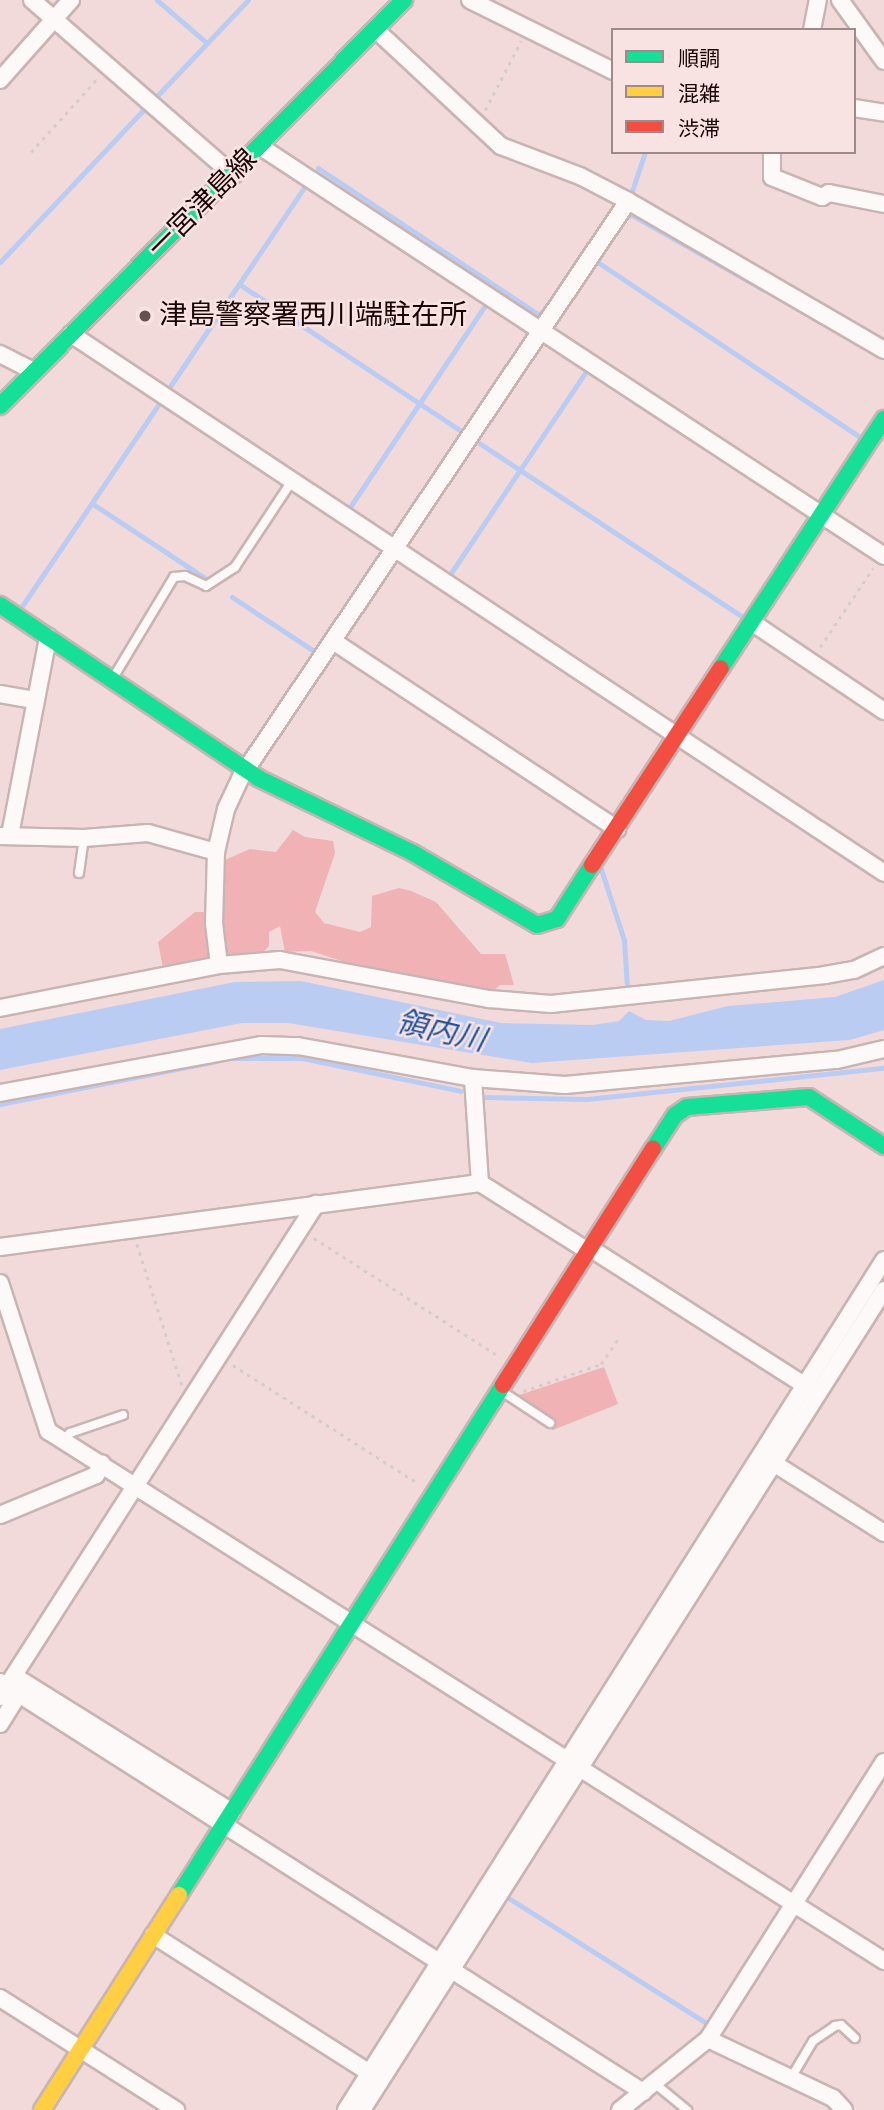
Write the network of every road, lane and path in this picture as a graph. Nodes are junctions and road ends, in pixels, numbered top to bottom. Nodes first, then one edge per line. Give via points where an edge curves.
1 (32, 0) edge
2 (71, 0) edge
3 (404, 0) edge
4 (470, 0) edge
5 (818, 0) edge
6 (840, 0) edge
7 (54, 19) junction
8 (812, 28) edge
9 (528, 29) junction
10 (374, 30) junction
11 (884, 61) edge
12 (109, 67) junction
13 (611, 70) edge
14 (0, 80) edge
15 (856, 108) edge
16 (884, 113) edge
17 (477, 124) junction
18 (261, 147) junction
19 (31, 152) dead end
20 (772, 154) edge
21 (233, 175) junction
22 (628, 201) junction
23 (884, 204) edge
24 (541, 330) junction
25 (71, 334) junction
26 (884, 350) edge
27 (0, 354) edge
28 (34, 371) junction
29 (0, 405) edge
30 (882, 430) edge
31 (293, 478) junction
32 (824, 516) junction
33 (396, 546) junction
34 (883, 555) edge
35 (0, 604) edge
36 (753, 623) junction
37 (48, 636) junction
38 (333, 641) junction
39 (811, 662) junction
40 (112, 679) junction
41 (0, 694) edge
42 (35, 700) junction
43 (884, 711) edge
44 (679, 735) junction
45 (248, 769) junction
46 (617, 829) junction
47 (5, 835) edge
48 (84, 838) junction
49 (216, 852) junction
50 (79, 873) dead end
51 (884, 873) edge
52 (884, 956) edge
53 (219, 965) junction
54 (0, 1008) edge
55 (884, 1049) edge
56 (473, 1078) junction
57 (0, 1093) edge
58 (884, 1146) edge
59 (480, 1183) junction
60 (316, 1203) junction
61 (132, 1228) junction
62 (300, 1229) junction
63 (0, 1247) edge
64 (589, 1249) junction
65 (884, 1260) edge
66 (0, 1283) edge
67 (884, 1290) edge
68 (6, 1324) edge
69 (618, 1339) dead end
70 (220, 1356) junction
71 (515, 1366) junction
72 (812, 1390) junction
73 (504, 1393) junction
74 (188, 1405) junction
75 (123, 1415) dead end
76 (550, 1423) dead end
77 (63, 1440) junction
78 (102, 1464) junction
79 (775, 1464) junction
80 (138, 1485) junction
81 (434, 1493) junction
82 (0, 1515) edge
83 (884, 1533) edge
84 (352, 1622) junction
85 (8, 1688) edge
86 (0, 1724) edge
87 (884, 1762) edge
88 (574, 1763) junction
89 (228, 1819) junction
90 (794, 1903) junction
91 (153, 1935) junction
92 (884, 1961) edge
93 (445, 1966) junction
94 (0, 1998) edge
95 (855, 2038) dead end
96 (708, 2039) junction
97 (80, 2049) junction
98 (370, 2073) junction
99 (791, 2078) junction
100 (648, 2088) junction
101 (42, 2110) edge
102 (176, 2110) edge
103 (346, 2110) edge
104 (362, 2110) edge
105 (620, 2110) edge
106 (687, 2110) edge
107 (844, 2110) edge

1 - 7 street
2 - 7 street
3 - 10 street, 一宮津島線
4 - 9 street
5 - 8 street
6 - 11 street
7 - 12 street
7 - 14 street
9 - 13 street
9 - 17 path
10 - 17 street
10 - 18 street, 一宮津島線
12 - 19 path
12 - 21 street
15 - 16 street
17 - 22 street via 501,146 580,176
18 - 21 street, 一宮津島線
18 - 24 street
20 - 23 street via 772,177 822,197 828,193
21 - 25 street, 一宮津島線
22 - 24 street
22 - 26 street
24 - 32 street
24 - 33 street
25 - 28 street, 一宮津島線
25 - 31 street
27 - 28 street
28 - 29 street, 一宮津島線
30 - 32 street
31 - 33 street
31 - 40 lane via 235,568 206,586 185,576 174,577
32 - 34 street
32 - 36 street
33 - 38 street
33 - 44 street
34 - 39 path
35 - 37 street
36 - 39 street
36 - 44 street
37 - 40 street
37 - 42 street
38 - 45 street
38 - 46 street
39 - 43 street
40 - 45 street
41 - 42 street
42 - 47 street
44 - 46 street
44 - 51 street
45 - 46 street via 413,853 537,925 557,919
45 - 49 street via 226,809
47 - 48 street
48 - 49 street via 148,833
48 - 50 lane
49 - 53 street via 214,923
52 - 53 street via 855,970 825,975 551,1004 489,999 308,962
53 - 54 street
55 - 56 street via 837,1060 565,1085
56 - 57 street via 298,1046 261,1045
56 - 59 street
58 - 64 street via 809,1097 687,1107 675,1115
59 - 60 street
59 - 64 street
60 - 61 street
60 - 62 street
61 - 63 street
61 - 74 path
62 - 70 street
62 - 71 path
64 - 71 street
64 - 72 street
65 - 72 street
66 - 68 street
67 - 72 street
68 - 77 street via 48,1431
69 - 73 path via 601,1364
70 - 74 street
70 - 81 path
71 - 73 street
72 - 79 street
72 - 88 street
73 - 76 lane
73 - 81 street
74 - 80 street
75 - 77 lane via 70,1433
77 - 78 street
78 - 80 street
78 - 82 street via 96,1475
79 - 83 street
79 - 88 street
80 - 84 street
80 - 85 street
81 - 84 street
84 - 88 street
84 - 89 street
85 - 86 street
85 - 89 street
87 - 90 street
88 - 90 street
88 - 93 street
89 - 91 street
89 - 93 street
90 - 92 street
90 - 96 street
91 - 97 street
91 - 98 street
93 - 98 street
93 - 100 street
93 - 104 street
94 - 97 street
95 - 99 lane via 841,2025 835,2026 813,2042
96 - 99 street
96 - 100 street
97 - 101 street
97 - 102 street
98 - 103 street
99 - 107 street via 833,2098
100 - 105 street
100 - 106 lane

